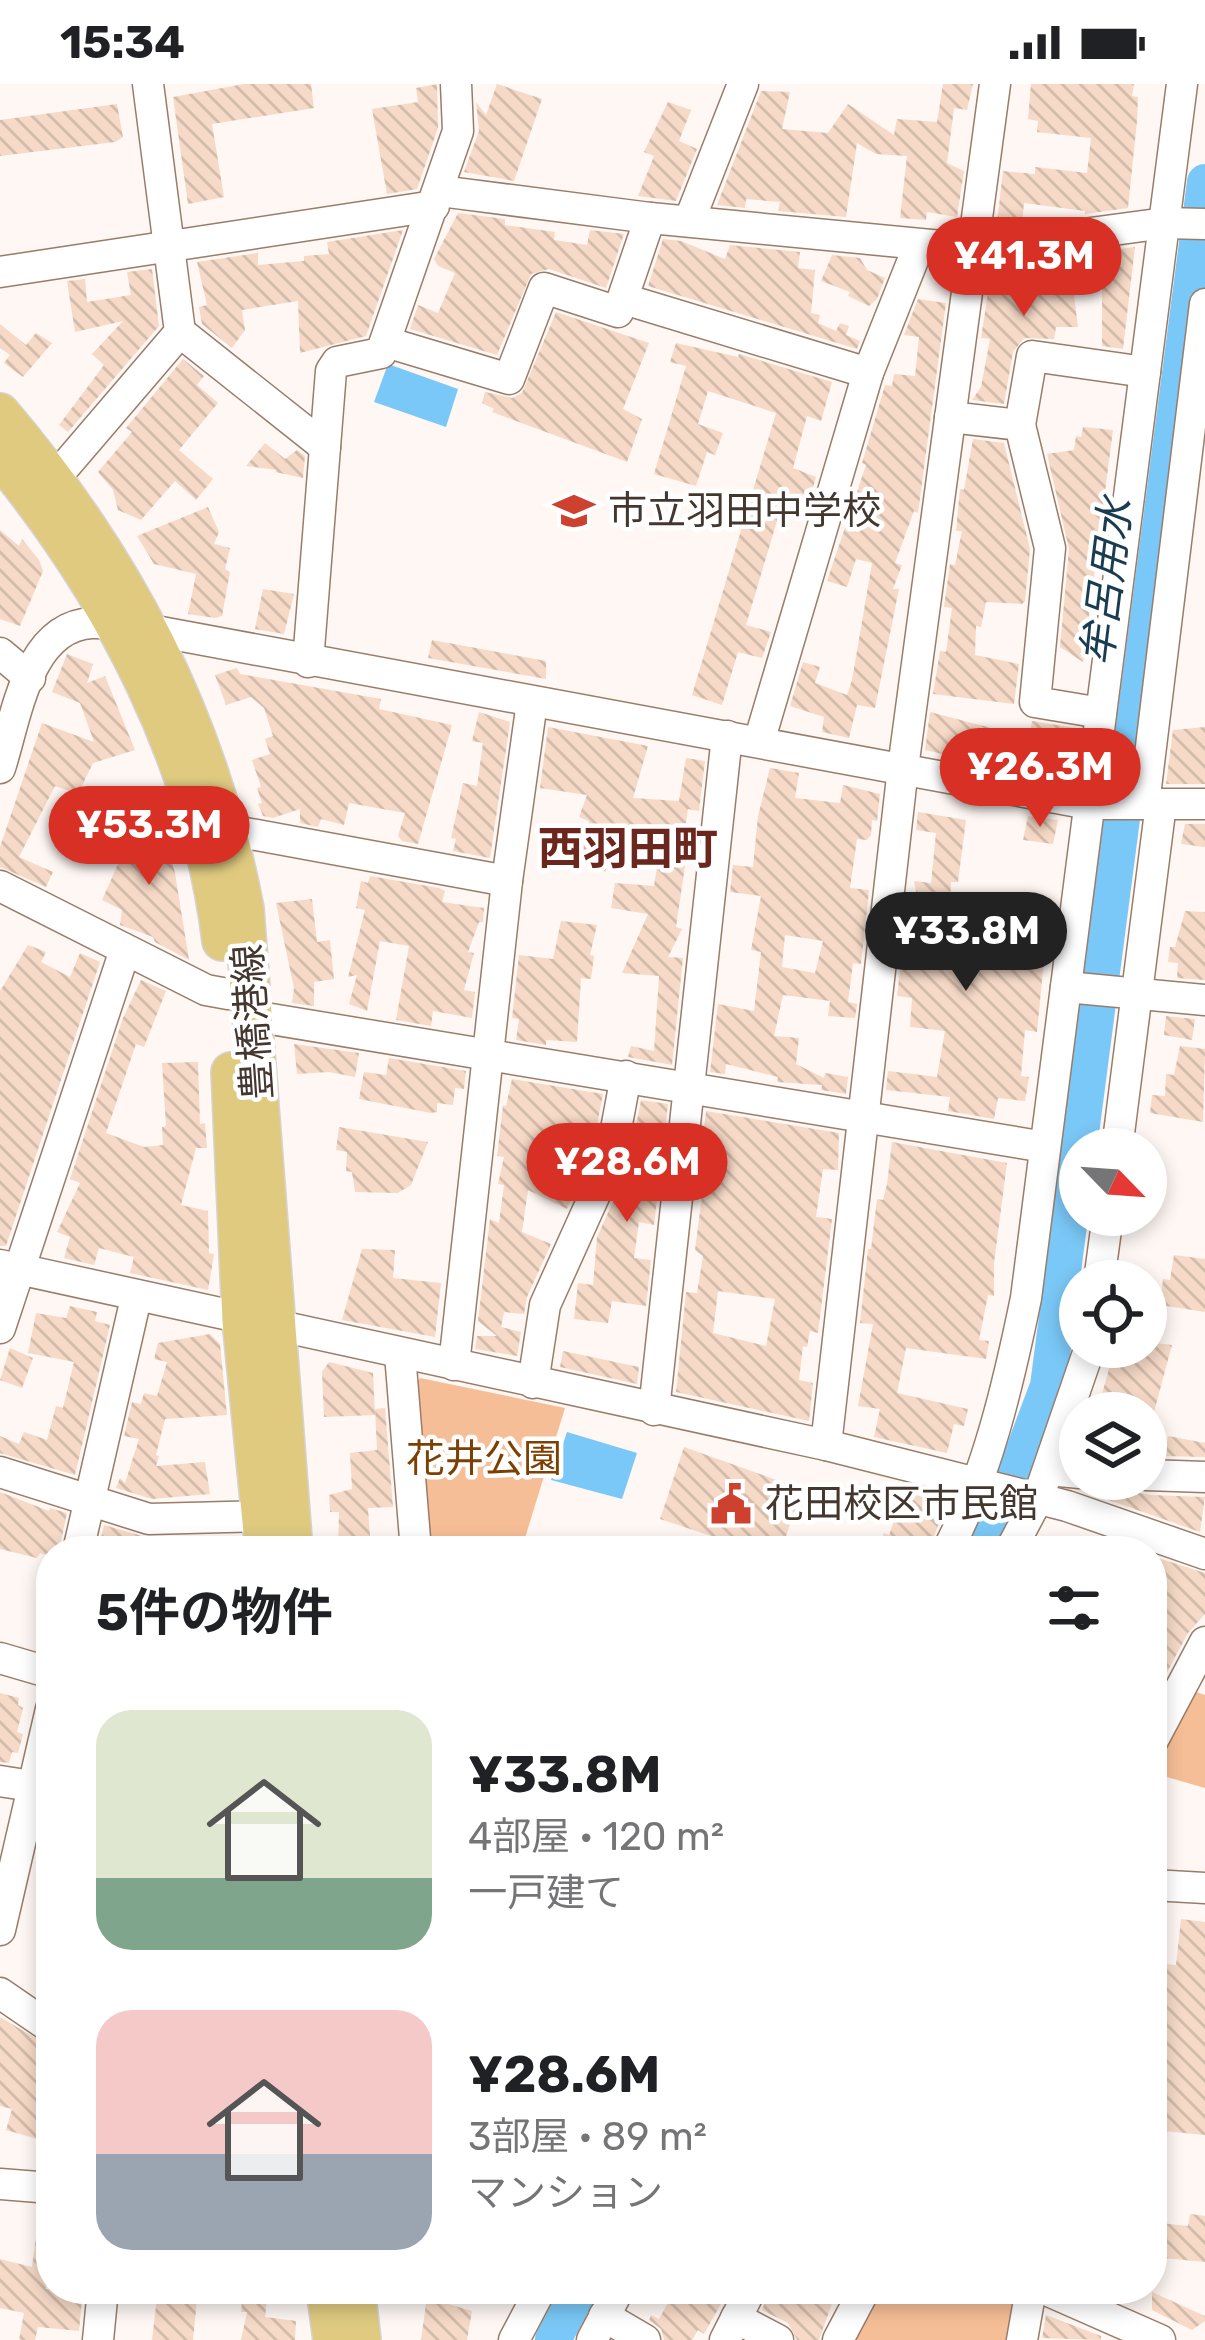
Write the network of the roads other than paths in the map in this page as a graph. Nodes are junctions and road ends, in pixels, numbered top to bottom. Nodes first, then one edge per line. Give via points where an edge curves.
1 (148, 84) edge
2 (456, 84) edge
3 (742, 84) edge
4 (995, 84) edge
5 (1182, 84) edge
6 (437, 199) junction
7 (650, 218) junction
8 (690, 220) junction
9 (1186, 223) edge
10 (919, 245) junction
11 (171, 247) junction
12 (973, 249) junction
13 (0, 272) edge
14 (623, 299) junction
15 (1205, 304) edge
16 (180, 332) junction
17 (386, 342) junction
18 (1144, 372) junction
19 (868, 374) junction
20 (0, 413) edge
21 (950, 417) junction
22 (1019, 425) junction
23 (326, 448) junction
24 (0, 457) edge
25 (55, 478) junction
26 (1191, 520) edge
27 (134, 627) junction
28 (0, 653) edge
29 (308, 662) junction
30 (30, 678) junction
31 (532, 702) junction
32 (1101, 713) junction
33 (727, 736) junction
34 (759, 742) junction
35 (0, 767) edge
36 (903, 768) junction
37 (1129, 804) junction
38 (1205, 804) edge
39 (229, 830) junction
40 (507, 881) junction
41 (0, 886) edge
42 (125, 950) junction
43 (1102, 990) junction
44 (1205, 1000) edge
45 (240, 1005) junction
46 (488, 1057) junction
47 (626, 1076) junction
48 (688, 1086) junction
49 (861, 1114) junction
50 (1115, 1128) edge
51 (1045, 1147) junction
52 (11, 1268) edge
53 (136, 1298) junction
54 (259, 1322) junction
55 (0, 1328) edge
56 (400, 1354) junction
57 (454, 1365) junction
58 (1080, 1368) edge
59 (533, 1383) junction
60 (654, 1410) junction
61 (826, 1445) junction
62 (0, 1472) edge
63 (1167, 1476) edge
64 (1205, 1477) edge
65 (1026, 1483) edge
66 (91, 1502) junction
67 (264, 1533) edge
68 (82, 1536) edge
69 (291, 1536) edge
70 (415, 1536) edge
71 (955, 1536) edge
72 (1014, 1536) edge
73 (1134, 1536) edge
74 (1167, 1547) edge
75 (1205, 1554) edge
76 (1205, 1642) edge
77 (0, 1658) edge
78 (36, 1662) edge
79 (1167, 1714) edge
80 (0, 1781) edge
81 (36, 1787) edge
82 (36, 1805) edge
83 (1167, 1886) edge
84 (1205, 1888) edge
85 (0, 1930) edge
86 (0, 1993) edge
87 (36, 2018) edge
88 (0, 2184) edge
89 (36, 2187) edge
90 (102, 2304) edge
91 (328, 2304) edge
92 (357, 2304) edge
93 (533, 2304) edge
94 (857, 2304) edge
95 (1028, 2304) edge
96 (1088, 2304) edge
97 (605, 2315) edge
98 (731, 2329) edge
99 (1123, 2332) edge
100 (98, 2340) edge
101 (333, 2340) edge
102 (362, 2340) edge
103 (514, 2340) edge
104 (646, 2340) edge
105 (778, 2340) edge
106 (838, 2340) edge
107 (1022, 2340) edge
108 (1160, 2340) edge

1 - 11 street
2 - 6 street via 458,131
3 - 8 street
4 - 12 street
5 - 9 street
6 - 7 street
6 - 11 street
6 - 17 street
7 - 8 street
7 - 14 street
8 - 10 street
9 - 12 street
9 - 18 street
10 - 12 street
10 - 19 street
11 - 13 street
11 - 16 street
12 - 21 street
14 - 17 street via 618,312 544,288 508,379
14 - 19 street
15 - 26 street
16 - 23 street
16 - 25 street
17 - 23 street via 381,353 337,362 331,371
18 - 22 street via 1032,356
18 - 32 street
19 - 34 street
20 - 25 main road, 豊橋港線
21 - 22 street
21 - 36 street
22 - 32 street via 1050,548 1035,701
23 - 29 street
24 - 27 main road, 豊橋港線
25 - 27 main road, 豊橋港線 via 105,552
26 - 37 street
27 - 29 street
27 - 30 street via 89,623 52,639
27 - 39 main road, 豊橋港線 via 192,720
27 - 45 main road, 豊橋港線 via 200,833
28 - 30 street
29 - 31 street
30 - 35 street
31 - 33 street
31 - 40 street
32 - 37 street
33 - 34 street
33 - 48 street
34 - 36 street
36 - 37 street
36 - 49 street
37 - 38 street
37 - 43 street
37 - 43 street
39 - 40 street
39 - 45 main road, 豊橋港線 via 244,909
40 - 46 street
41 - 42 street
42 - 45 street
42 - 52 street
43 - 44 street
43 - 50 street
43 - 51 street
45 - 46 street
45 - 54 main road, 豊橋港線
46 - 47 street
46 - 57 street
47 - 48 street
47 - 59 street via 610,1161 545,1305
48 - 49 street
48 - 60 street
49 - 51 street
49 - 61 street
51 - 65 street via 1014,1358
52 - 53 street
52 - 55 street
53 - 54 street
53 - 66 street
54 - 56 street
54 - 67 main road, 豊橋港線
54 - 69 main road, 豊橋港線
56 - 57 street
56 - 70 street
57 - 59 street
58 - 65 street
59 - 60 street
60 - 61 street
61 - 65 street
62 - 66 street
63 - 64 street
65 - 71 street via 971,1504
65 - 72 street
65 - 73 street
66 - 67 street via 149,1519
66 - 68 street
74 - 75 street
76 - 79 street
77 - 78 street
80 - 81 street
82 - 85 street
83 - 84 street
86 - 87 street
88 - 89 street
90 - 100 street
91 - 101 main road
92 - 102 main road
93 - 103 street
94 - 106 street
95 - 107 street
96 - 99 street
97 - 104 street
98 - 105 street
99 - 108 street

